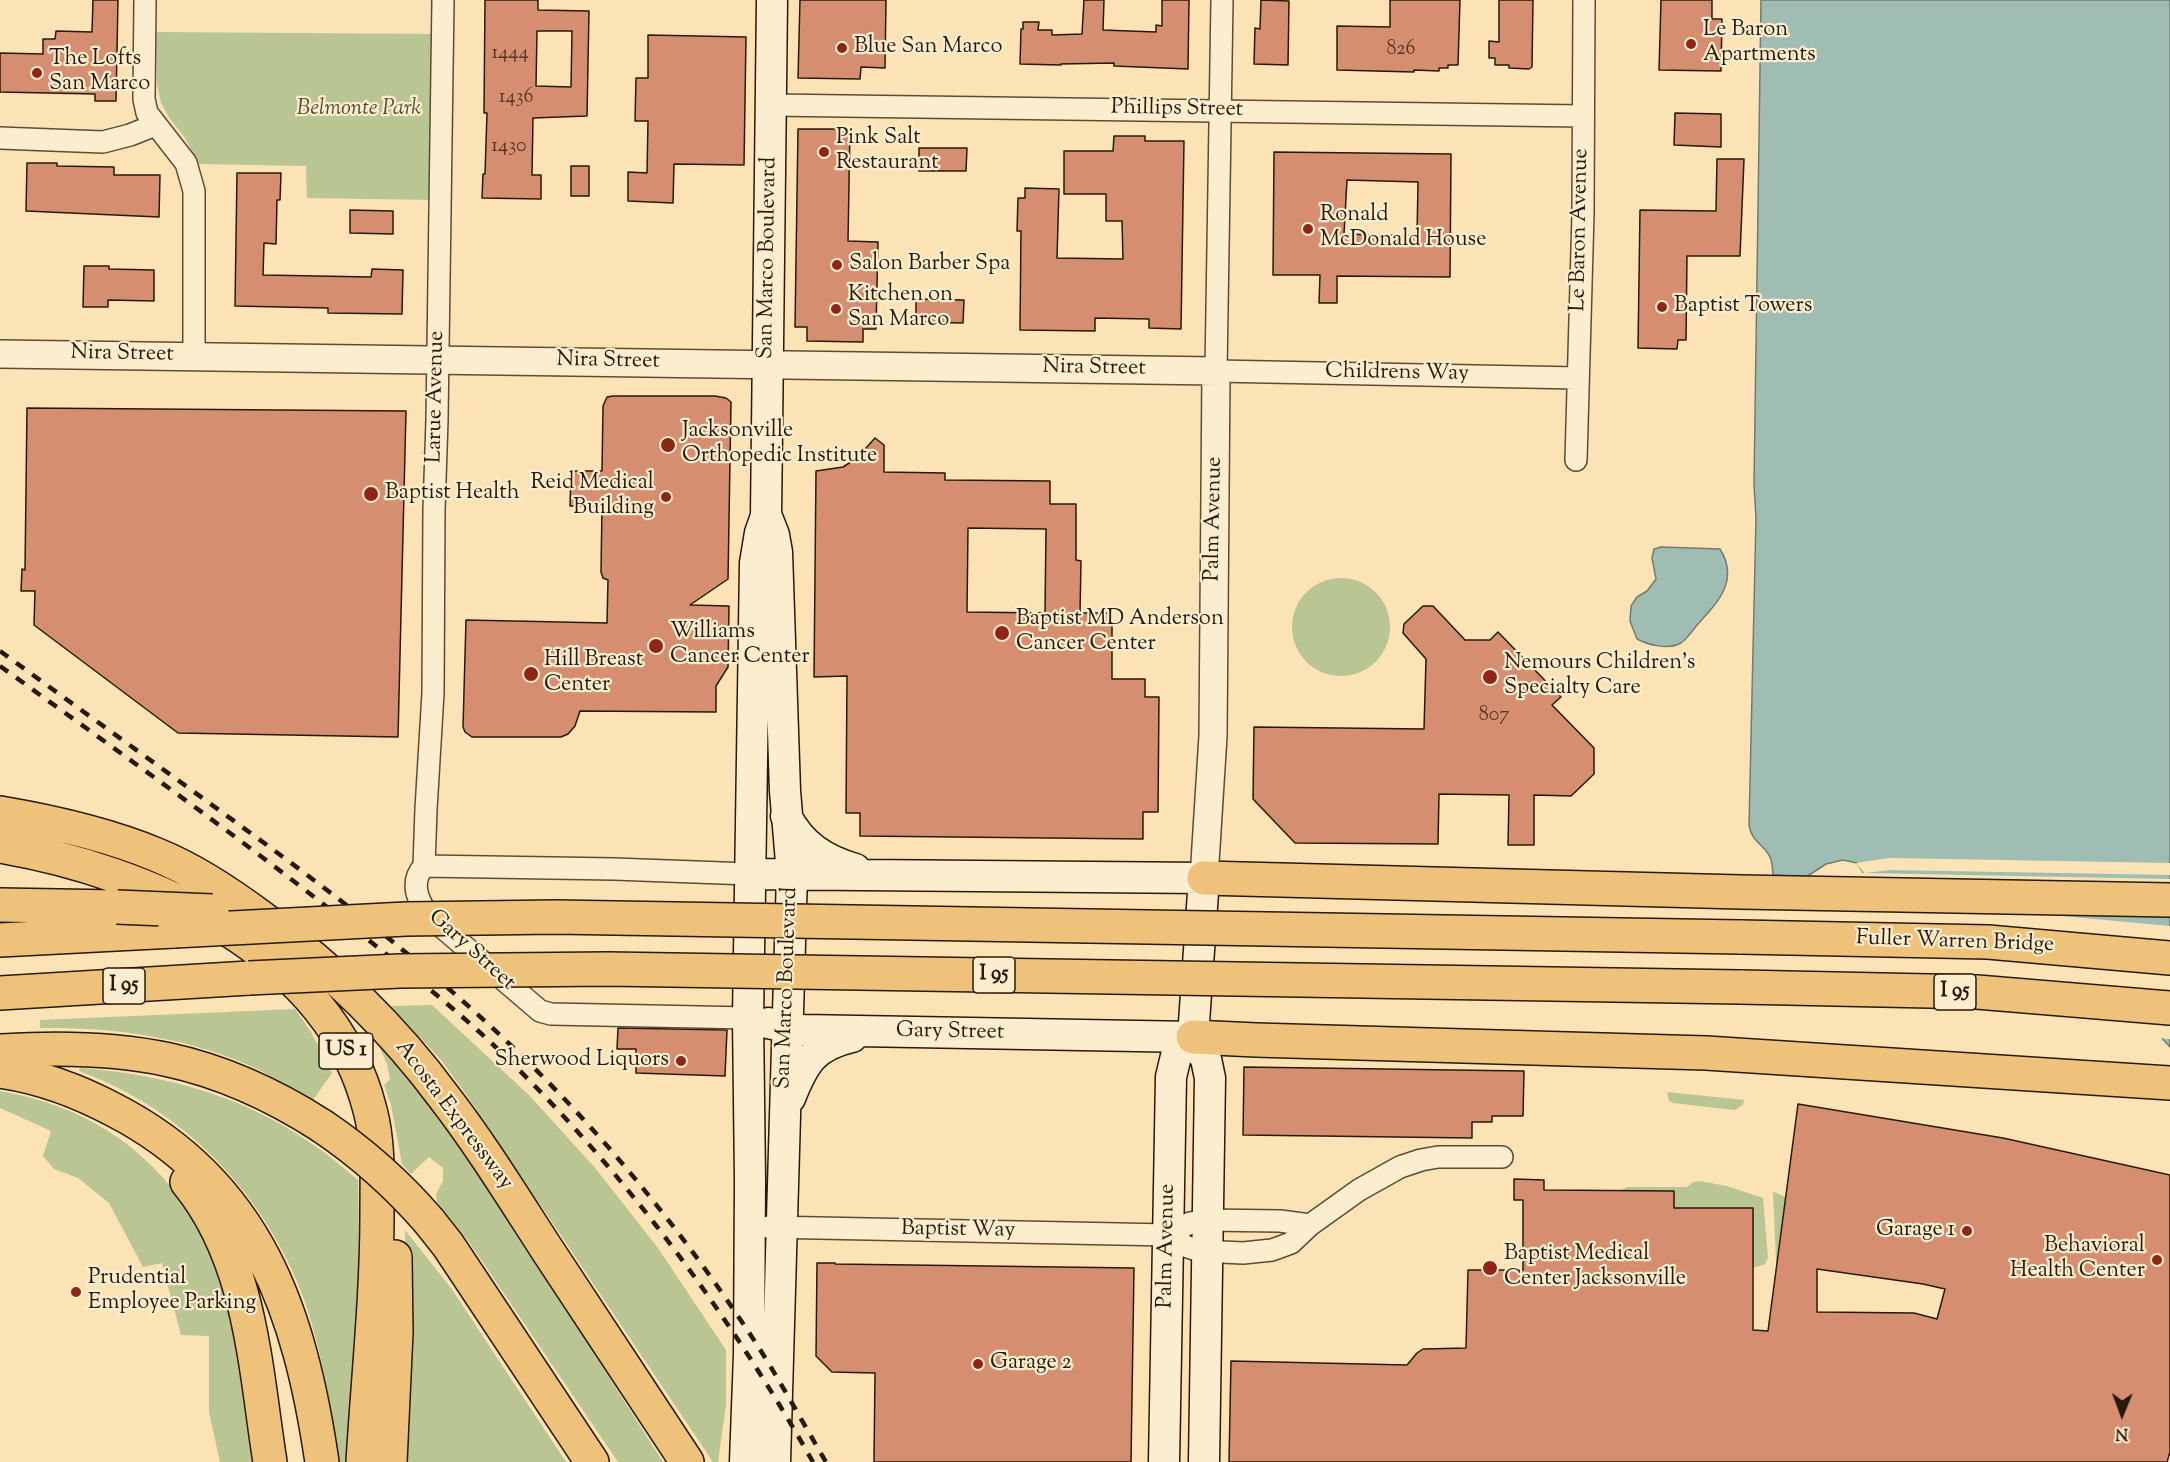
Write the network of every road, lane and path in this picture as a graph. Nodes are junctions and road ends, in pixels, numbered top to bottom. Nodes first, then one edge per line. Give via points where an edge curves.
1 (145, 0) edge
2 (443, 0) edge
3 (772, 0) edge
4 (1222, 0) edge
5 (1584, 0) edge
6 (771, 105) junction
7 (1221, 111) junction
8 (1584, 116) junction
9 (155, 125) junction
10 (0, 138) edge
11 (0, 354) edge
12 (194, 357) junction
13 (438, 360) junction
14 (768, 364) junction
15 (1216, 371) junction
16 (1578, 378) junction
17 (1576, 460) dead end
18 (766, 516) junction
19 (0, 795) edge
20 (0, 813) edge
21 (786, 816) junction
22 (0, 846) edge
23 (159, 855) junction
24 (424, 866) junction
25 (749, 874) junction
26 (792, 874) junction
27 (875, 875) junction
28 (1204, 878) junction
29 (2170, 900) edge
30 (0, 905) edge
31 (406, 919) junction
32 (0, 940) edge
33 (2170, 958) edge
34 (0, 993) edge
35 (2170, 1008) edge
36 (748, 1018) junction
37 (788, 1028) junction
38 (878, 1032) junction
39 (1193, 1037) junction
40 (0, 1051) edge
41 (0, 1071) edge
42 (2170, 1083) edge
43 (108, 1106) junction
44 (371, 1111) junction
45 (784, 1112) junction
46 (1502, 1156) dead end
47 (1208, 1220) junction
48 (1310, 1225) junction
49 (749, 1227) junction
50 (782, 1228) junction
51 (1168, 1235) junction
52 (1207, 1252) junction
53 (1165, 1404) junction
54 (270, 1462) edge
55 (322, 1462) edge
56 (363, 1462) edge
57 (390, 1462) edge
58 (592, 1462) edge
59 (687, 1462) edge
60 (745, 1462) edge
61 (775, 1462) edge
62 (1164, 1462) edge
63 (1184, 1462) edge
64 (1203, 1462) edge

1 - 9 street via 144,99
2 - 13 street, Larue Avenue
3 - 6 main road, San Marco Boulevard
4 - 7 street, Palm Avenue
5 - 8 street, Le Baron Avenue
6 - 7 street, Phillips Street
6 - 14 main road, San Marco Boulevard
7 - 8 street, Phillips Street
7 - 15 street, Palm Avenue
8 - 16 street, Le Baron Avenue
9 - 10 street via 103,142
9 - 12 street via 186,163 194,190
11 - 12 street, Nira Street
12 - 13 street, Nira Street
13 - 14 street, Nira Street
13 - 24 street, Larue Avenue via 433,693
14 - 15 street, Nira Street
14 - 18 main road, San Marco Boulevard
15 - 16 street, Childrens Way
15 - 28 street, Palm Avenue via 1213,736
16 - 17 street, Le Baron Avenue
18 - 21 main road, San Marco Boulevard via 777,552
18 - 25 main road, San Marco Boulevard via 755,563
19 - 23 highway via 63,813
20 - 23 highway, Acosta Expressway via 76,829
21 - 26 main road, San Marco Boulevard
21 - 27 main road via 817,854
22 - 44 highway, US 1 via 52,856 120,877 196,912 254,946 289,974 325,1017 351,1061
23 - 59 highway, Acosta Expressway via 217,887 297,944 355,995 404,1047 485,1154
24 - 25 street
24 - 36 street, Gary Street via 418,875 416,892 429,916 540,1011
25 - 26 main road
25 - 36 main road, San Marco Boulevard
26 - 27 main road
26 - 37 main road, San Marco Boulevard
27 - 28 main road
28 - 29 highway
28 - 39 main road, Palm Avenue
30 - 31 highway, bridge
31 - 32 highway, I 95, bridge
31 - 33 highway, Fuller Warren Bridge / I 95, bridge via 567,917 1988,942
34 - 35 highway, I 95, bridge via 400,971 596,969 1977,992
36 - 37 main road, Gary Street
36 - 49 main road, San Marco Boulevard
37 - 38 main road, Gary Street
37 - 45 main road, San Marco Boulevard
38 - 39 main road, Gary Street
38 - 45 main road via 836,1041 813,1053
39 - 42 highway via 1740,1055
39 - 47 main road, Palm Avenue via 1206,1059 1210,1078
39 - 51 main road, Palm Avenue via 1180,1050 1172,1069
40 - 58 highway, bridge via 90,1049 179,1062 252,1087 322,1126 377,1168 429,1221
41 - 43 highway via 50,1082
43 - 54 highway via 166,1156 200,1200 225,1243 247,1317
43 - 55 highway via 144,1126 198,1169 228,1201 262,1252 280,1290 300,1350
44 - 56 highway, US 1 via 377,1232
44 - 57 highway via 388,1189 395,1253
45 - 50 main road, San Marco Boulevard
46 - 48 street, Baptist Way via 1449,1156 1412,1162 1359,1190
47 - 48 street, Baptist Way
47 - 51 street, Baptist Way via 1190,1223
47 - 52 main road, Palm Avenue
48 - 52 street, Baptist Way via 1292,1243 1272,1251
49 - 50 street, Baptist Way
49 - 60 main road, San Marco Boulevard
50 - 51 street, Baptist Way
50 - 61 main road, San Marco Boulevard
51 - 52 street, Baptist Way via 1185,1246
51 - 53 main road, Palm Avenue
52 - 64 main road, Palm Avenue
53 - 62 main road, Palm Avenue
53 - 63 main road via 1181,1430

